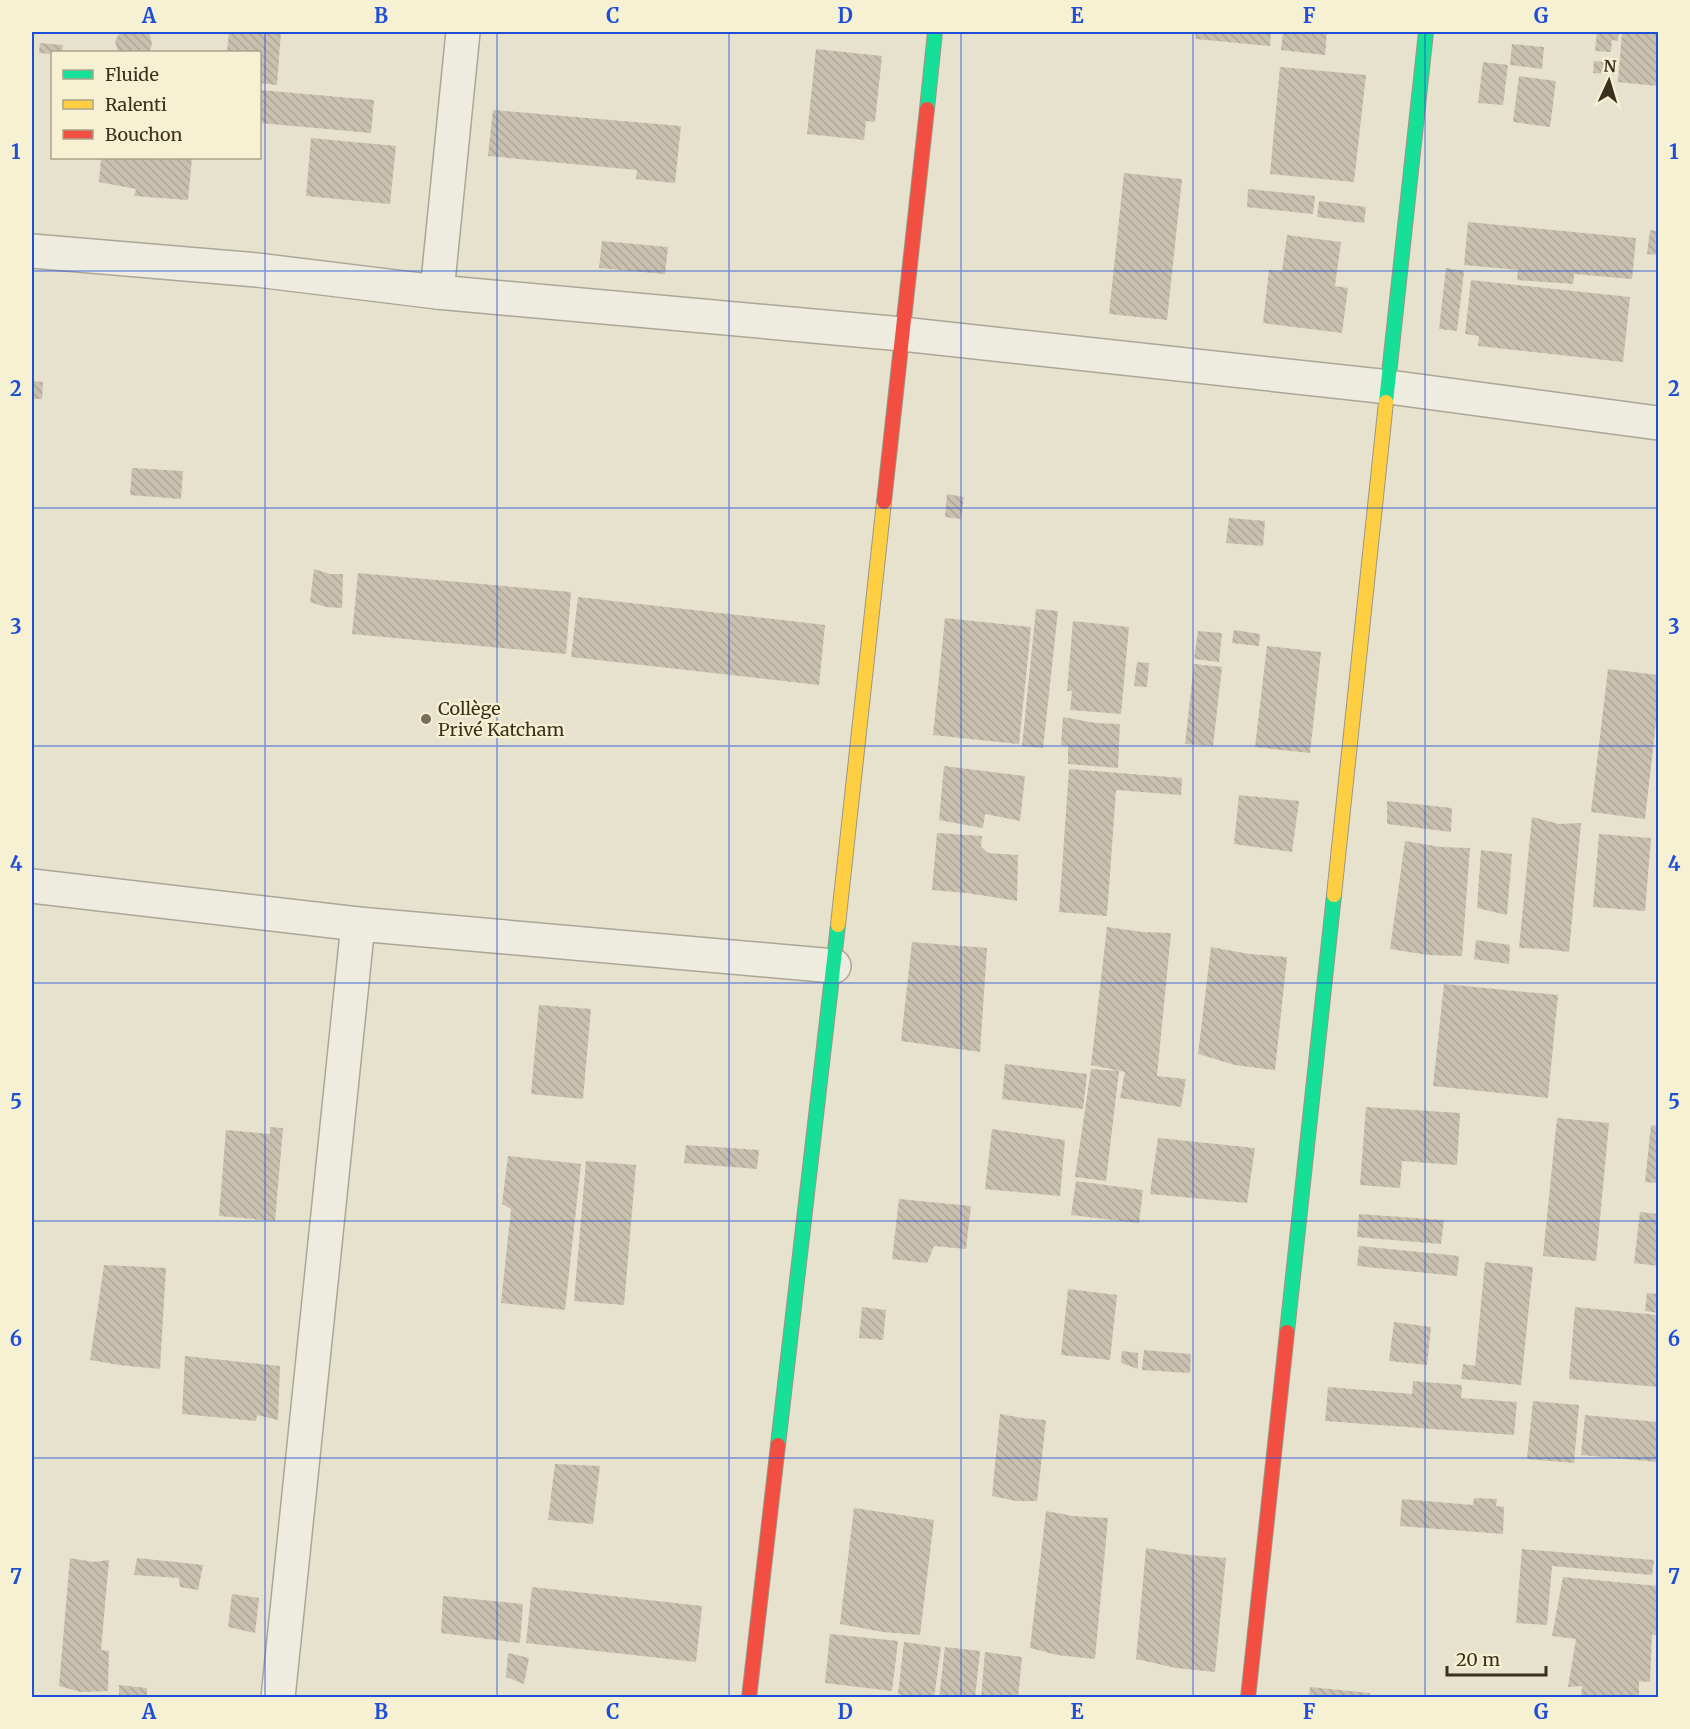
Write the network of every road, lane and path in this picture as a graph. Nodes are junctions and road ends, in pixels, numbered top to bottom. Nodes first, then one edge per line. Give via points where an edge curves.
1 (463, 32) edge
2 (935, 32) edge
3 (1426, 32) edge
4 (32, 251) edge
5 (437, 292) junction
6 (902, 334) junction
7 (1389, 387) junction
8 (1659, 423) edge
9 (32, 886) edge
10 (358, 924) junction
11 (834, 966) junction
12 (278, 1698) edge
13 (749, 1698) edge
14 (1248, 1698) edge

1 - 5 street
2 - 6 street
3 - 7 street
4 - 5 street via 257,270
5 - 6 street
6 - 7 street
6 - 11 street
7 - 8 street
7 - 14 street
9 - 10 street
10 - 11 street
10 - 12 street
11 - 13 street

